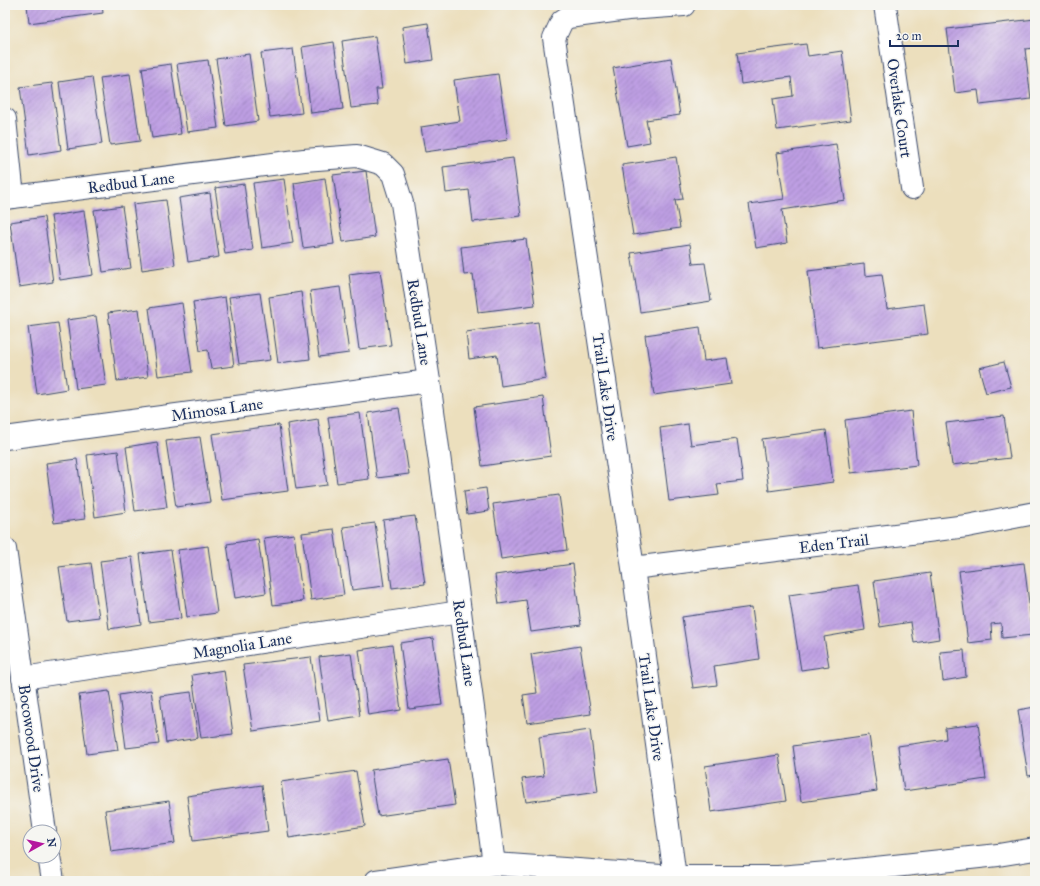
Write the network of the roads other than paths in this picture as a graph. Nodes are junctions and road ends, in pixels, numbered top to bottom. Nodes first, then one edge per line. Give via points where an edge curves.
1 (684, 5) edge
2 (885, 5) edge
3 (5, 119) edge
4 (912, 188) dead end
5 (9, 198) edge
6 (429, 381) junction
7 (5, 438) edge
8 (1035, 513) edge
9 (5, 549) edge
10 (633, 568) junction
11 (460, 612) junction
12 (23, 678) junction
13 (44, 824) edge
14 (1035, 849) edge
15 (50, 864) edge
16 (494, 864) junction
17 (675, 877) junction
18 (829, 877) edge
19 (52, 881) edge
20 (376, 881) edge

1 - 10 street, Trail Lake Drive via 568,17 562,21 554,38
2 - 4 street, Overlake Court
3 - 5 street
5 - 6 street, Redbud Lane via 304,160 357,156 383,164 393,174 402,203
6 - 7 street, Mimosa Lane
6 - 11 street, Redbud Lane
8 - 10 street, Eden Trail via 967,526
9 - 12 street, Bocowood Drive
10 - 17 street, Trail Lake Drive
11 - 12 street, Magnolia Lane
11 - 16 street, Redbud Lane
12 - 13 street, Bocowood Drive
14 - 18 street
15 - 19 street
16 - 17 street
16 - 20 street
17 - 18 street

